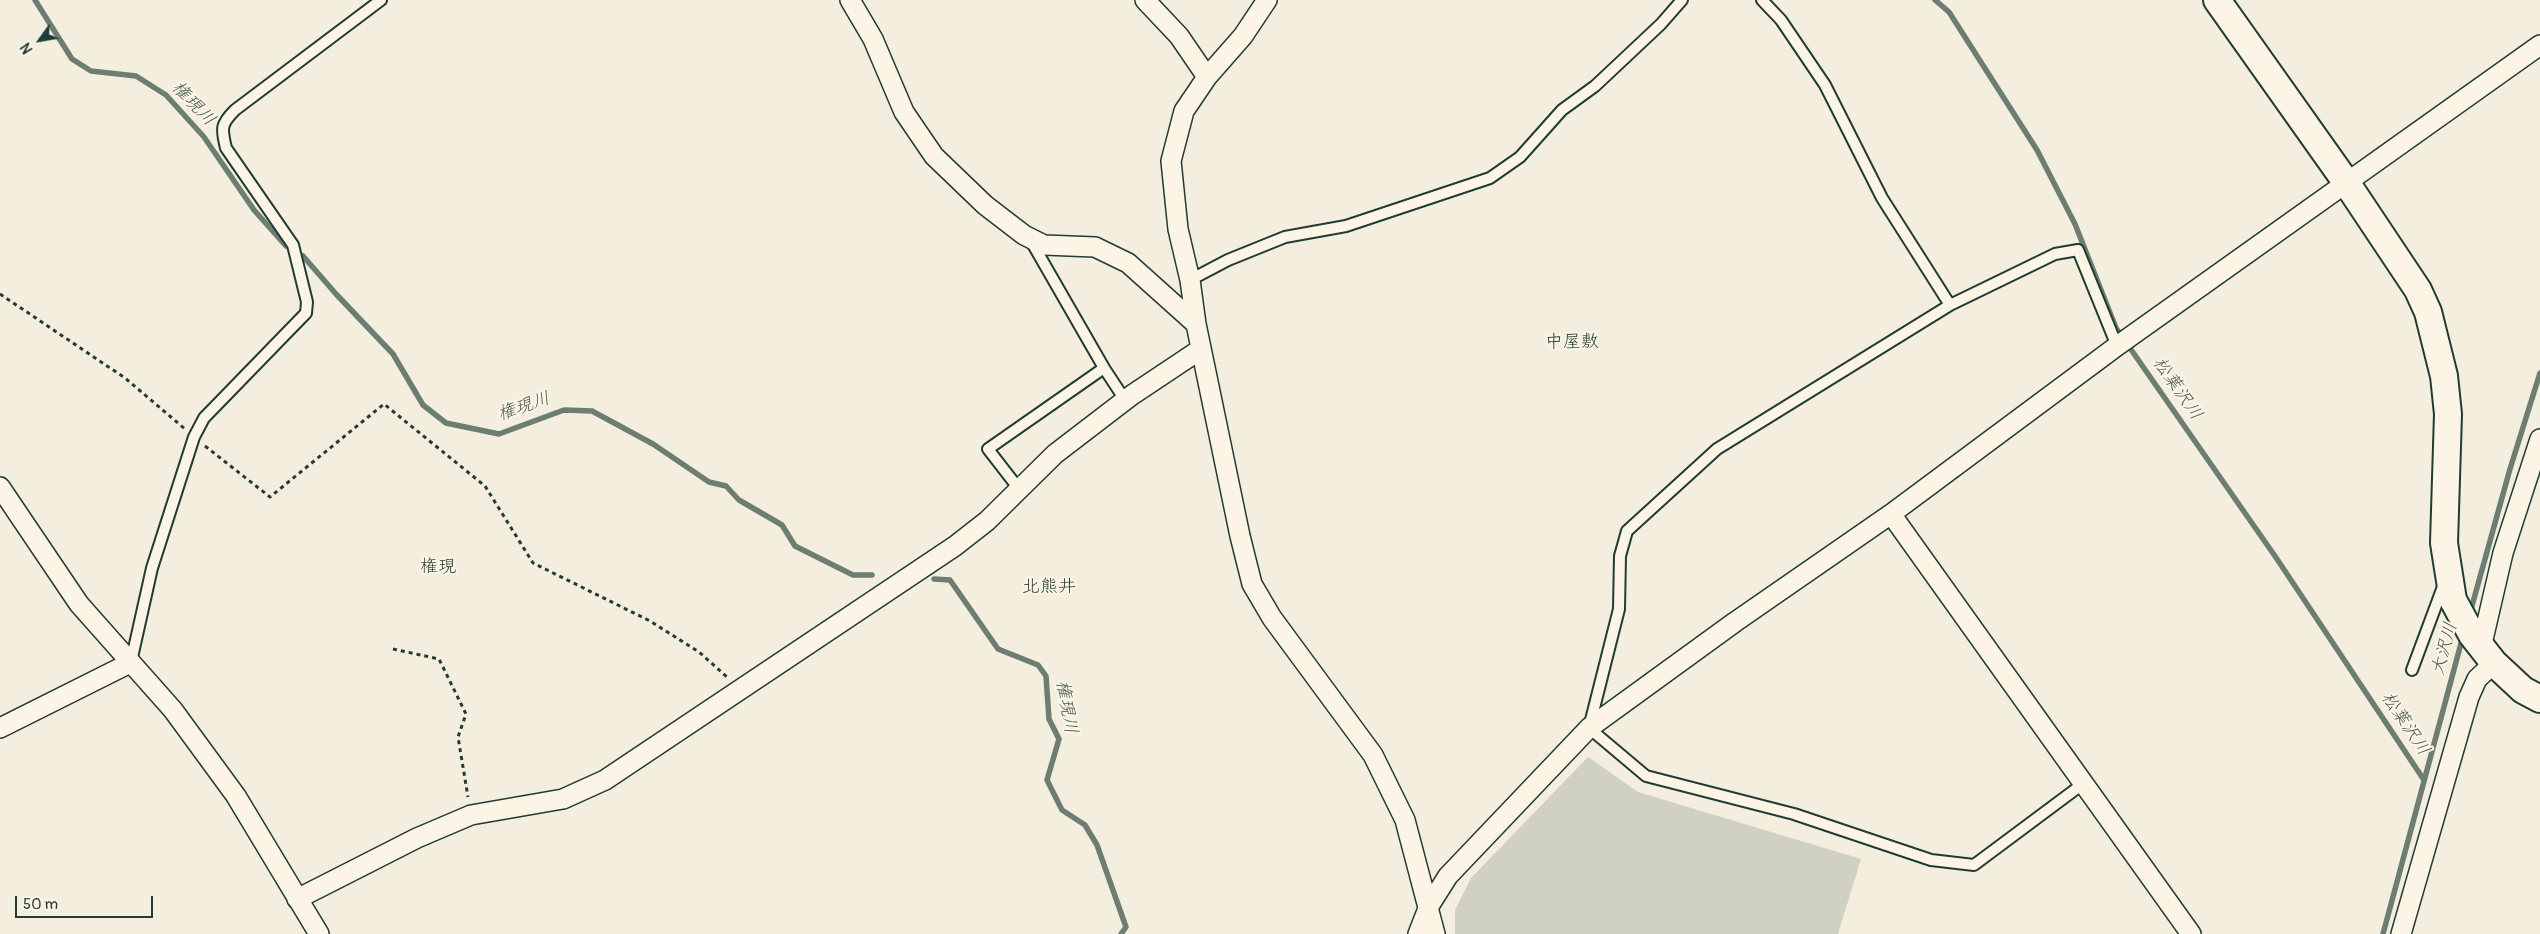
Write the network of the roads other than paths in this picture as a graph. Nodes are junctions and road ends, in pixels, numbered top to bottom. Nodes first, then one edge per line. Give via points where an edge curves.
1 (381, 0) edge
2 (850, 0) edge
3 (1145, 0) edge
4 (1267, 0) edge
5 (1682, 0) edge
6 (1762, 0) edge
7 (2217, 0) edge
8 (2540, 45) edge
9 (1208, 77) junction
10 (2346, 182) junction
11 (1030, 238) junction
12 (1190, 280) junction
13 (1950, 305) junction
14 (1196, 324) junction
15 (2117, 346) junction
16 (1201, 349) junction
17 (1104, 368) junction
18 (1126, 400) junction
19 (2540, 439) edge
20 (0, 487) edge
21 (1019, 488) junction
22 (1891, 514) junction
23 (2450, 588) junction
24 (2482, 649) junction
25 (130, 663) junction
26 (2412, 670) dead end
27 (2540, 699) edge
28 (0, 728) edge
29 (1589, 728) junction
30 (2084, 783) junction
31 (297, 900) junction
32 (1429, 906) junction
33 (319, 934) edge
34 (1418, 934) edge
35 (1435, 934) edge
36 (2191, 934) edge
37 (2401, 934) edge

1 - 25 lane via 235,110 224,122 222,134 226,148 294,245 307,302 306,313 204,418 194,437 152,568
2 - 11 street via 873,39 904,112 934,156 985,205
3 - 9 street via 1179,36
4 - 9 street via 1243,36
5 - 12 lane via 1595,86 1562,110 1520,157 1490,178 1346,226 1285,237 1228,260
6 - 13 lane via 1781,20 1825,85 1882,198
7 - 10 street
8 - 10 street
9 - 12 street via 1184,111 1171,162 1178,229
10 - 15 street
10 - 23 street via 2418,290 2436,336 2448,414 2444,543
11 - 14 street via 1044,245 1096,247 1128,263
11 - 17 lane
12 - 14 street
13 - 15 lane via 2054,254 2078,250
13 - 29 lane via 1717,449 1627,531 1620,556 1619,609
14 - 16 street
15 - 22 street
16 - 18 street
16 - 32 street via 1252,584 1272,618 1373,754 1405,820
17 - 18 lane
17 - 21 lane via 988,449
18 - 21 street via 1055,454
19 - 24 street via 2503,553
20 - 25 street via 79,604
21 - 31 street via 987,521 955,546 606,780 563,799 471,815 417,838
22 - 29 street
22 - 30 street
23 - 24 street
23 - 26 lane
24 - 27 street via 2524,690
24 - 37 street via 2477,679 2469,697
25 - 28 street
25 - 31 street via 173,710 236,796
29 - 30 lane via 1646,776 1794,814 1931,860 1974,865
29 - 32 street via 1448,876
30 - 36 street
31 - 33 street
32 - 34 street
32 - 35 street

